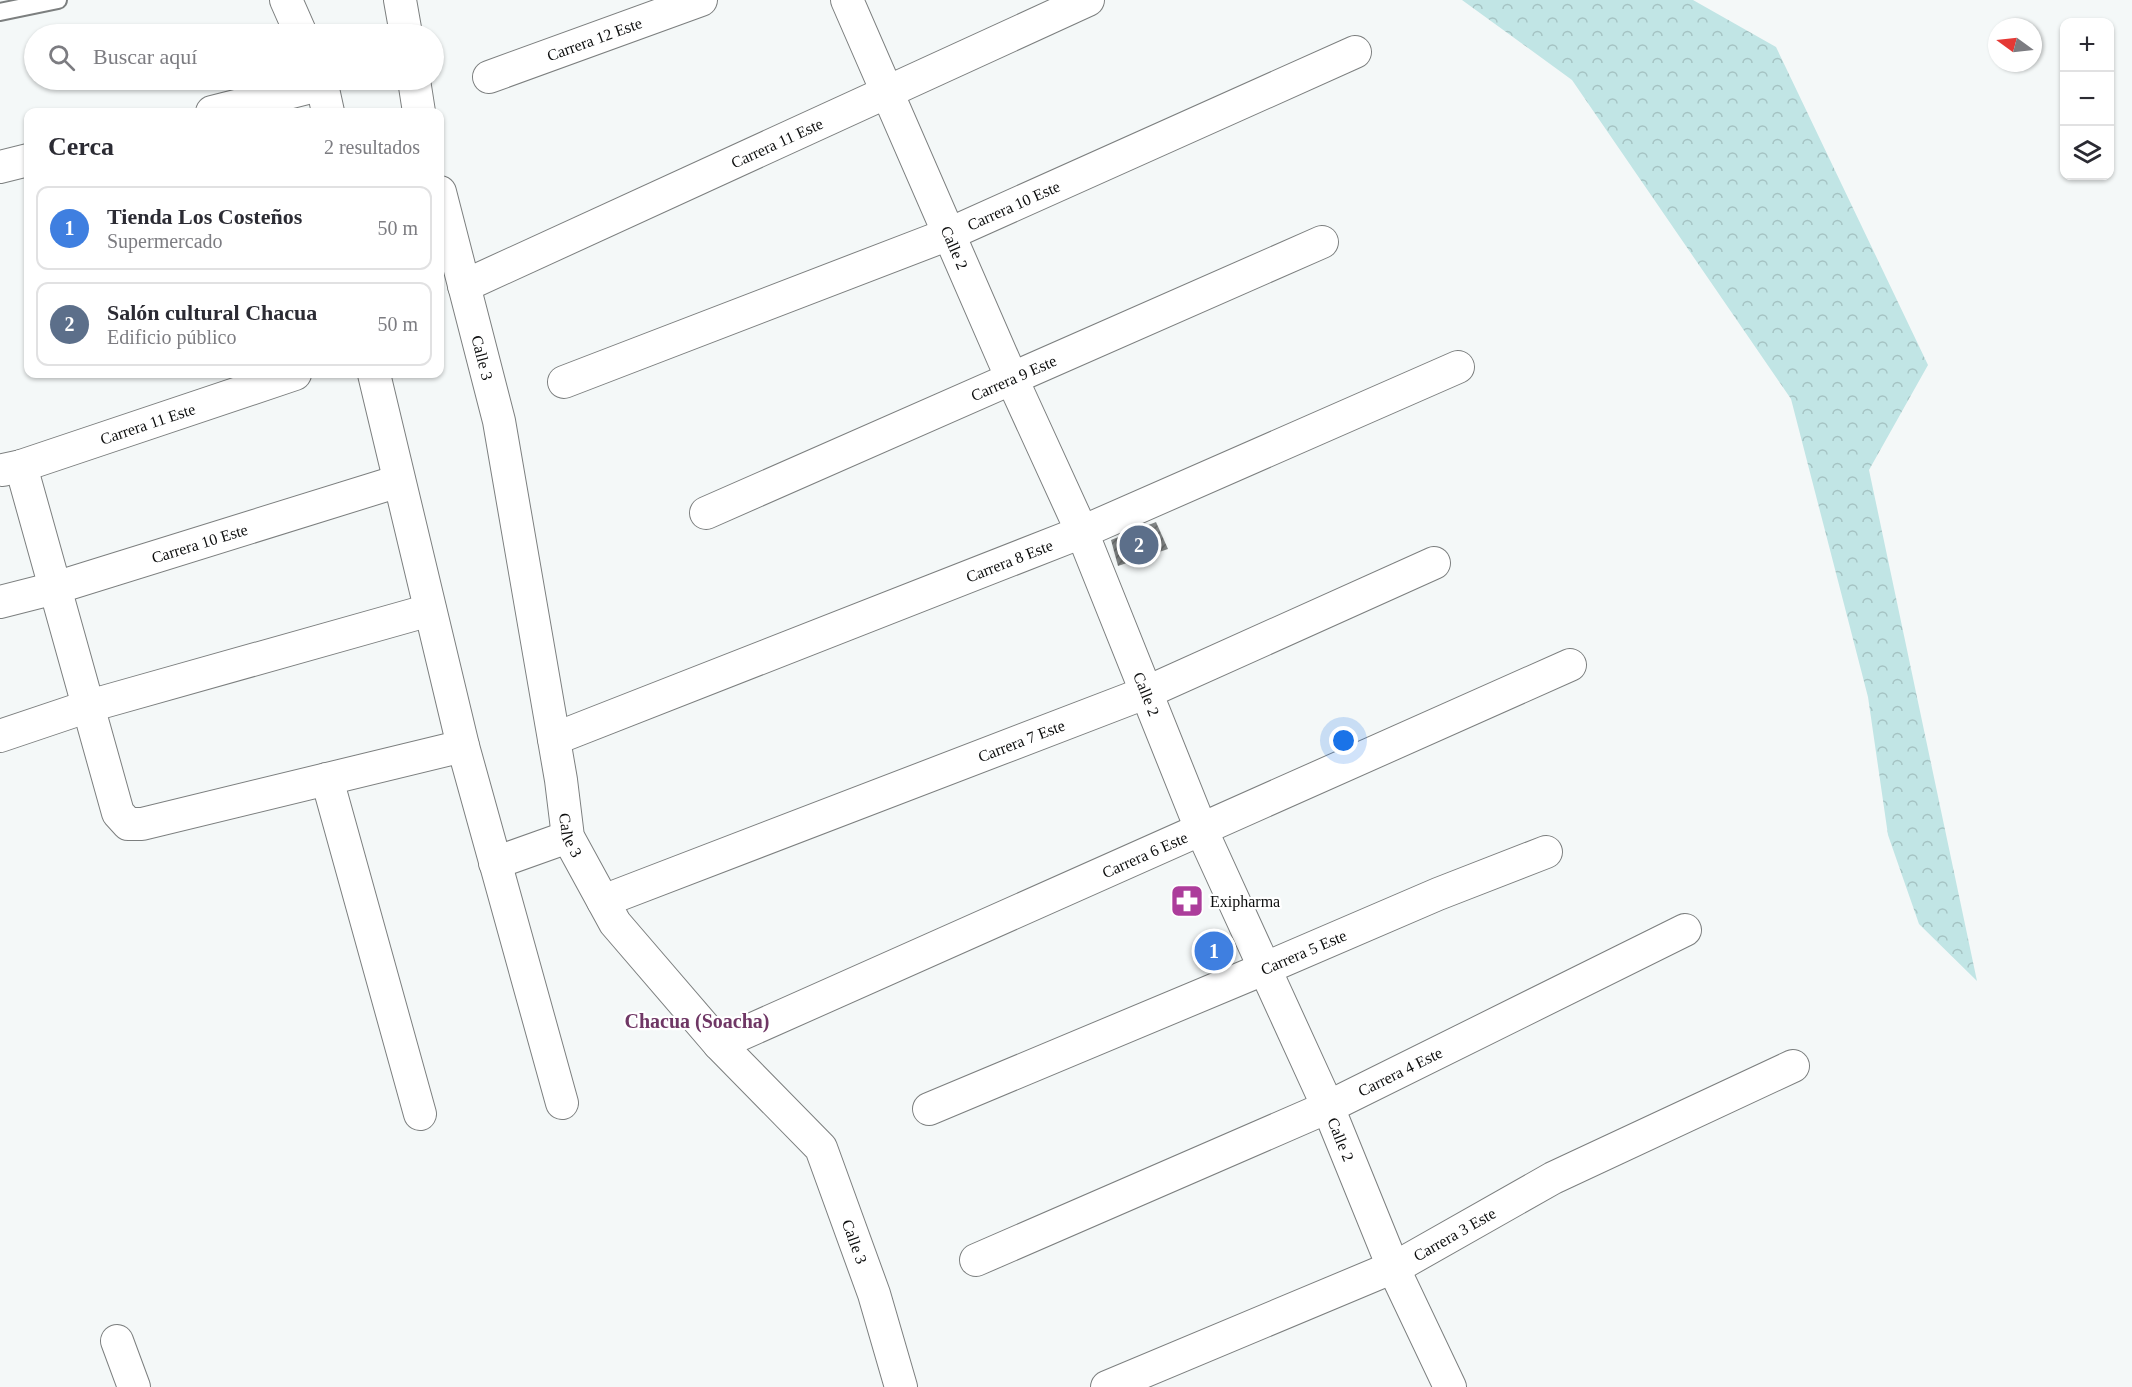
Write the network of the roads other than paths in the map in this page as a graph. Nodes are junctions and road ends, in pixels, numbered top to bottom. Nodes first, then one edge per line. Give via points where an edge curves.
1 (58, 0) edge
2 (286, 0) edge
3 (400, 0) edge
4 (701, 0) edge
5 (847, 0) edge
6 (1088, 0) edge
7 (0, 12) edge
8 (297, 24) edge
9 (404, 24) edge
10 (1355, 52) dead end
11 (489, 76) dead end
12 (416, 90) edge
13 (324, 92) edge
14 (887, 93) junction
15 (234, 108) edge
16 (418, 108) edge
17 (24, 161) edge
18 (0, 167) edge
19 (444, 208) edge
20 (949, 234) junction
21 (1322, 242) dead end
22 (464, 286) junction
23 (1458, 368) dead end
24 (283, 378) edge
25 (375, 378) edge
26 (1012, 378) junction
27 (564, 382) dead end
28 (11, 468) edge
29 (399, 481) junction
30 (706, 513) dead end
31 (1082, 532) junction
32 (1434, 563) dead end
33 (55, 588) junction
34 (0, 602) edge
35 (430, 610) junction
36 (1570, 664) dead end
37 (1145, 693) junction
38 (89, 706) junction
39 (0, 735) edge
40 (554, 739) junction
41 (463, 746) junction
42 (327, 779) junction
43 (1201, 829) junction
44 (568, 837) junction
45 (1546, 852) dead end
46 (495, 863) junction
47 (603, 901) junction
48 (1685, 930) dead end
49 (1266, 968) junction
50 (719, 1044) junction
51 (1793, 1066) dead end
52 (562, 1103) dead end
53 (1328, 1107) junction
54 (929, 1109) dead end
55 (420, 1114) dead end
56 (976, 1260) dead end
57 (1393, 1267) junction
58 (117, 1341) dead end
59 (134, 1387) edge
60 (901, 1387) edge
61 (1107, 1387) edge
62 (1450, 1387) edge

1 - 7 lane
2 - 8 street
3 - 9 street
4 - 11 street, Carrera 12 Este
5 - 14 street, Calle 2
6 - 14 street, Carrera 11 Este
10 - 20 street, Carrera 10 Este
12 - 16 street
13 - 15 street
14 - 20 street, Calle 2
14 - 22 street, Carrera 11 Este
17 - 18 street
19 - 22 street, Calle 3
20 - 26 street, Calle 2
20 - 27 street, Carrera 10 Este
21 - 26 street, Carrera 9 Este
22 - 40 street, Calle 3 via 499,422
23 - 31 street, Carrera 8 Este
24 - 28 street, Carrera 11 Este
25 - 29 street
26 - 30 street, Carrera 9 Este
26 - 31 street, Calle 2
28 - 33 street
29 - 33 street, Carrera 10 Este
29 - 35 street
31 - 37 street, Calle 2
31 - 40 street, Carrera 8 Este
32 - 37 street, Carrera 7 Este
33 - 34 street, Carrera 10 Este
33 - 38 street
35 - 38 street
35 - 41 street
36 - 43 street, Carrera 6 Este
37 - 43 street, Calle 2
37 - 47 street, Carrera 7 Este
38 - 39 street
38 - 42 street via 118,813 128,824 142,824
40 - 44 street, Calle 3
41 - 42 street
41 - 46 street
42 - 55 street
43 - 49 street, Calle 2
43 - 50 street, Carrera 6 Este
44 - 46 street
44 - 47 street, Calle 3
45 - 49 street, Carrera 5 Este
46 - 52 street
47 - 50 street, Calle 3 via 615,923
48 - 53 street, Carrera 4 Este
49 - 53 street, Calle 2
49 - 54 street, Carrera 5 Este
50 - 60 street, Calle 3 via 821,1148 874,1294
51 - 57 street, Carrera 3 Este via 1553,1178
53 - 56 street, Carrera 4 Este
53 - 57 street, Calle 2
57 - 61 street, Carrera 3 Este
57 - 62 street, Calle 2
58 - 59 street

